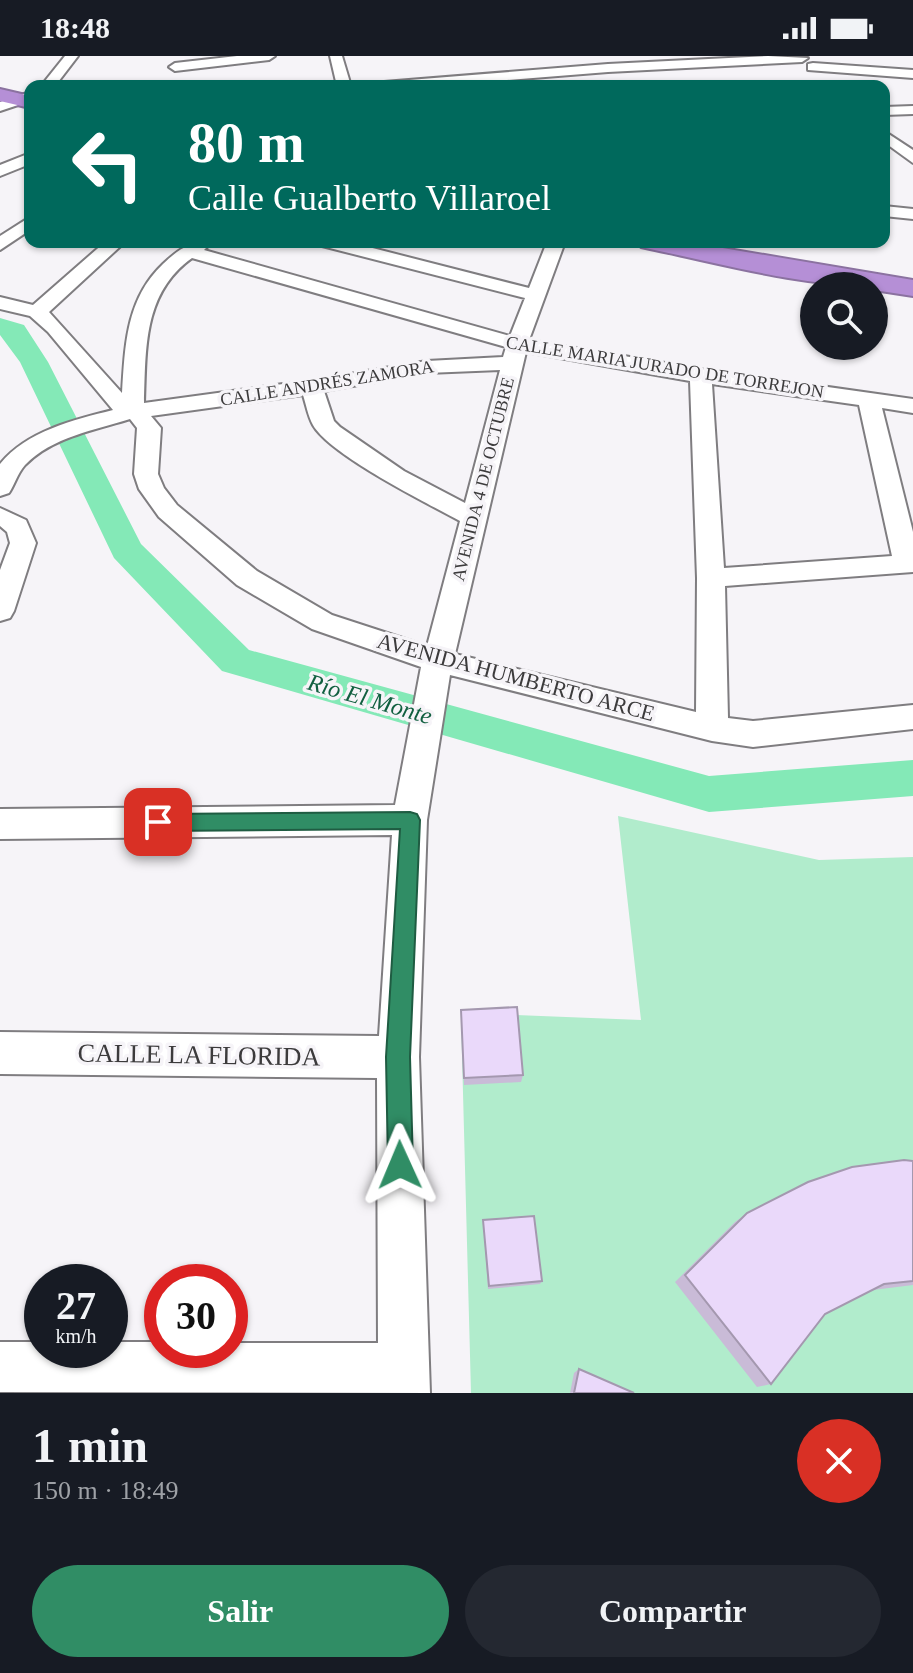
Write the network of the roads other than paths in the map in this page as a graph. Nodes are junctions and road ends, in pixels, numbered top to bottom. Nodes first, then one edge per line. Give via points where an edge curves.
1 (72, 56) edge
2 (269, 56) edge
3 (336, 56) edge
4 (597, 56) edge
5 (783, 57) edge
6 (696, 60) edge
7 (805, 60) edge
8 (863, 63) edge
9 (170, 67) edge
10 (608, 68) junction
11 (518, 70) junction
12 (913, 74) edge
13 (450, 78) edge
14 (53, 80) edge
15 (342, 80) edge
16 (526, 80) edge
17 (621, 80) edge
18 (812, 80) edge
19 (831, 80) edge
20 (0, 86) edge
21 (22, 97) edge
22 (0, 107) edge
23 (913, 110) edge
24 (890, 111) edge
25 (890, 125) edge
26 (890, 141) edge
27 (913, 143) edge
28 (913, 158) edge
29 (24, 161) edge
30 (0, 171) edge
31 (890, 212) edge
32 (913, 214) edge
33 (24, 227) edge
34 (0, 245) edge
35 (109, 248) edge
36 (195, 248) edge
37 (199, 248) edge
38 (351, 248) edge
39 (554, 248) edge
40 (680, 248) edge
41 (726, 248) edge
42 (913, 279) edge
43 (913, 288) edge
44 (535, 295) junction
45 (0, 303) edge
46 (37, 312) junction
47 (515, 354) junction
48 (701, 376) junction
49 (312, 387) junction
50 (869, 400) junction
51 (913, 406) edge
52 (131, 410) junction
53 (0, 488) edge
54 (0, 512) edge
55 (474, 518) junction
56 (910, 563) edge
57 (711, 578) junction
58 (0, 611) edge
59 (437, 667) junction
60 (913, 717) edge
61 (712, 728) junction
62 (413, 803) junction
63 (0, 824) edge
64 (0, 1053) edge
65 (398, 1057) junction
66 (0, 1367) edge
67 (404, 1381) edge

1 - 14 street
2 - 9 street
3 - 15 street
4 - 10 street
5 - 6 street
5 - 7 street
5 - 18 street
6 - 10 street
7 - 8 street
7 - 19 street
8 - 12 street
10 - 11 street
10 - 17 street
11 - 13 street
11 - 16 street
20 - 21 highway
21 - 22 street
23 - 24 street
25 - 27 street
26 - 28 street
29 - 30 street
31 - 32 street
33 - 34 street
35 - 46 street
36 - 52 street via 158,277 138,316
37 - 47 street, CALLE MARIA JURADO DE TORREJON
38 - 44 street
39 - 44 street, AVENIDA 4 DE OCTUBRE
40 - 43 highway
41 - 42 highway
44 - 47 street, AVENIDA 4 DE OCTUBRE
45 - 46 street
46 - 52 street
47 - 48 street, CALLE MARIA JURADO DE TORREJON
47 - 49 street, CALLE ANDRÉS ZAMORA
47 - 55 street, AVENIDA 4 DE OCTUBRE
48 - 50 street, CALLE MARIA JURADO DE TORREJON
48 - 57 street
49 - 52 street, CALLE ANDRÉS ZAMORA
49 - 55 street via 323,423 332,432 395,476
50 - 51 street, CALLE MARIA JURADO DE TORREJON
50 - 56 street
52 - 53 street, CALLE ANDRÉS ZAMORA via 23,452 3,473
52 - 59 street, AVENIDA HUMBERTO ARCE via 149,428 145,459 152,489 168,511 247,578 322,622
54 - 58 street via 16,524 23,543
55 - 59 street, AVENIDA 4 DE OCTUBRE
56 - 57 street
57 - 61 street
59 - 61 street, AVENIDA HUMBERTO ARCE
59 - 62 street, AVENIDA 4 DE OCTUBRE
60 - 61 street, AVENIDA HUMBERTO ARCE via 753,734
62 - 63 street
62 - 65 street, AVENIDA 4 DE OCTUBRE
64 - 65 street, CALLE LA FLORIDA
65 - 67 street, AVENIDA 4 DE OCTUBRE
66 - 67 street

